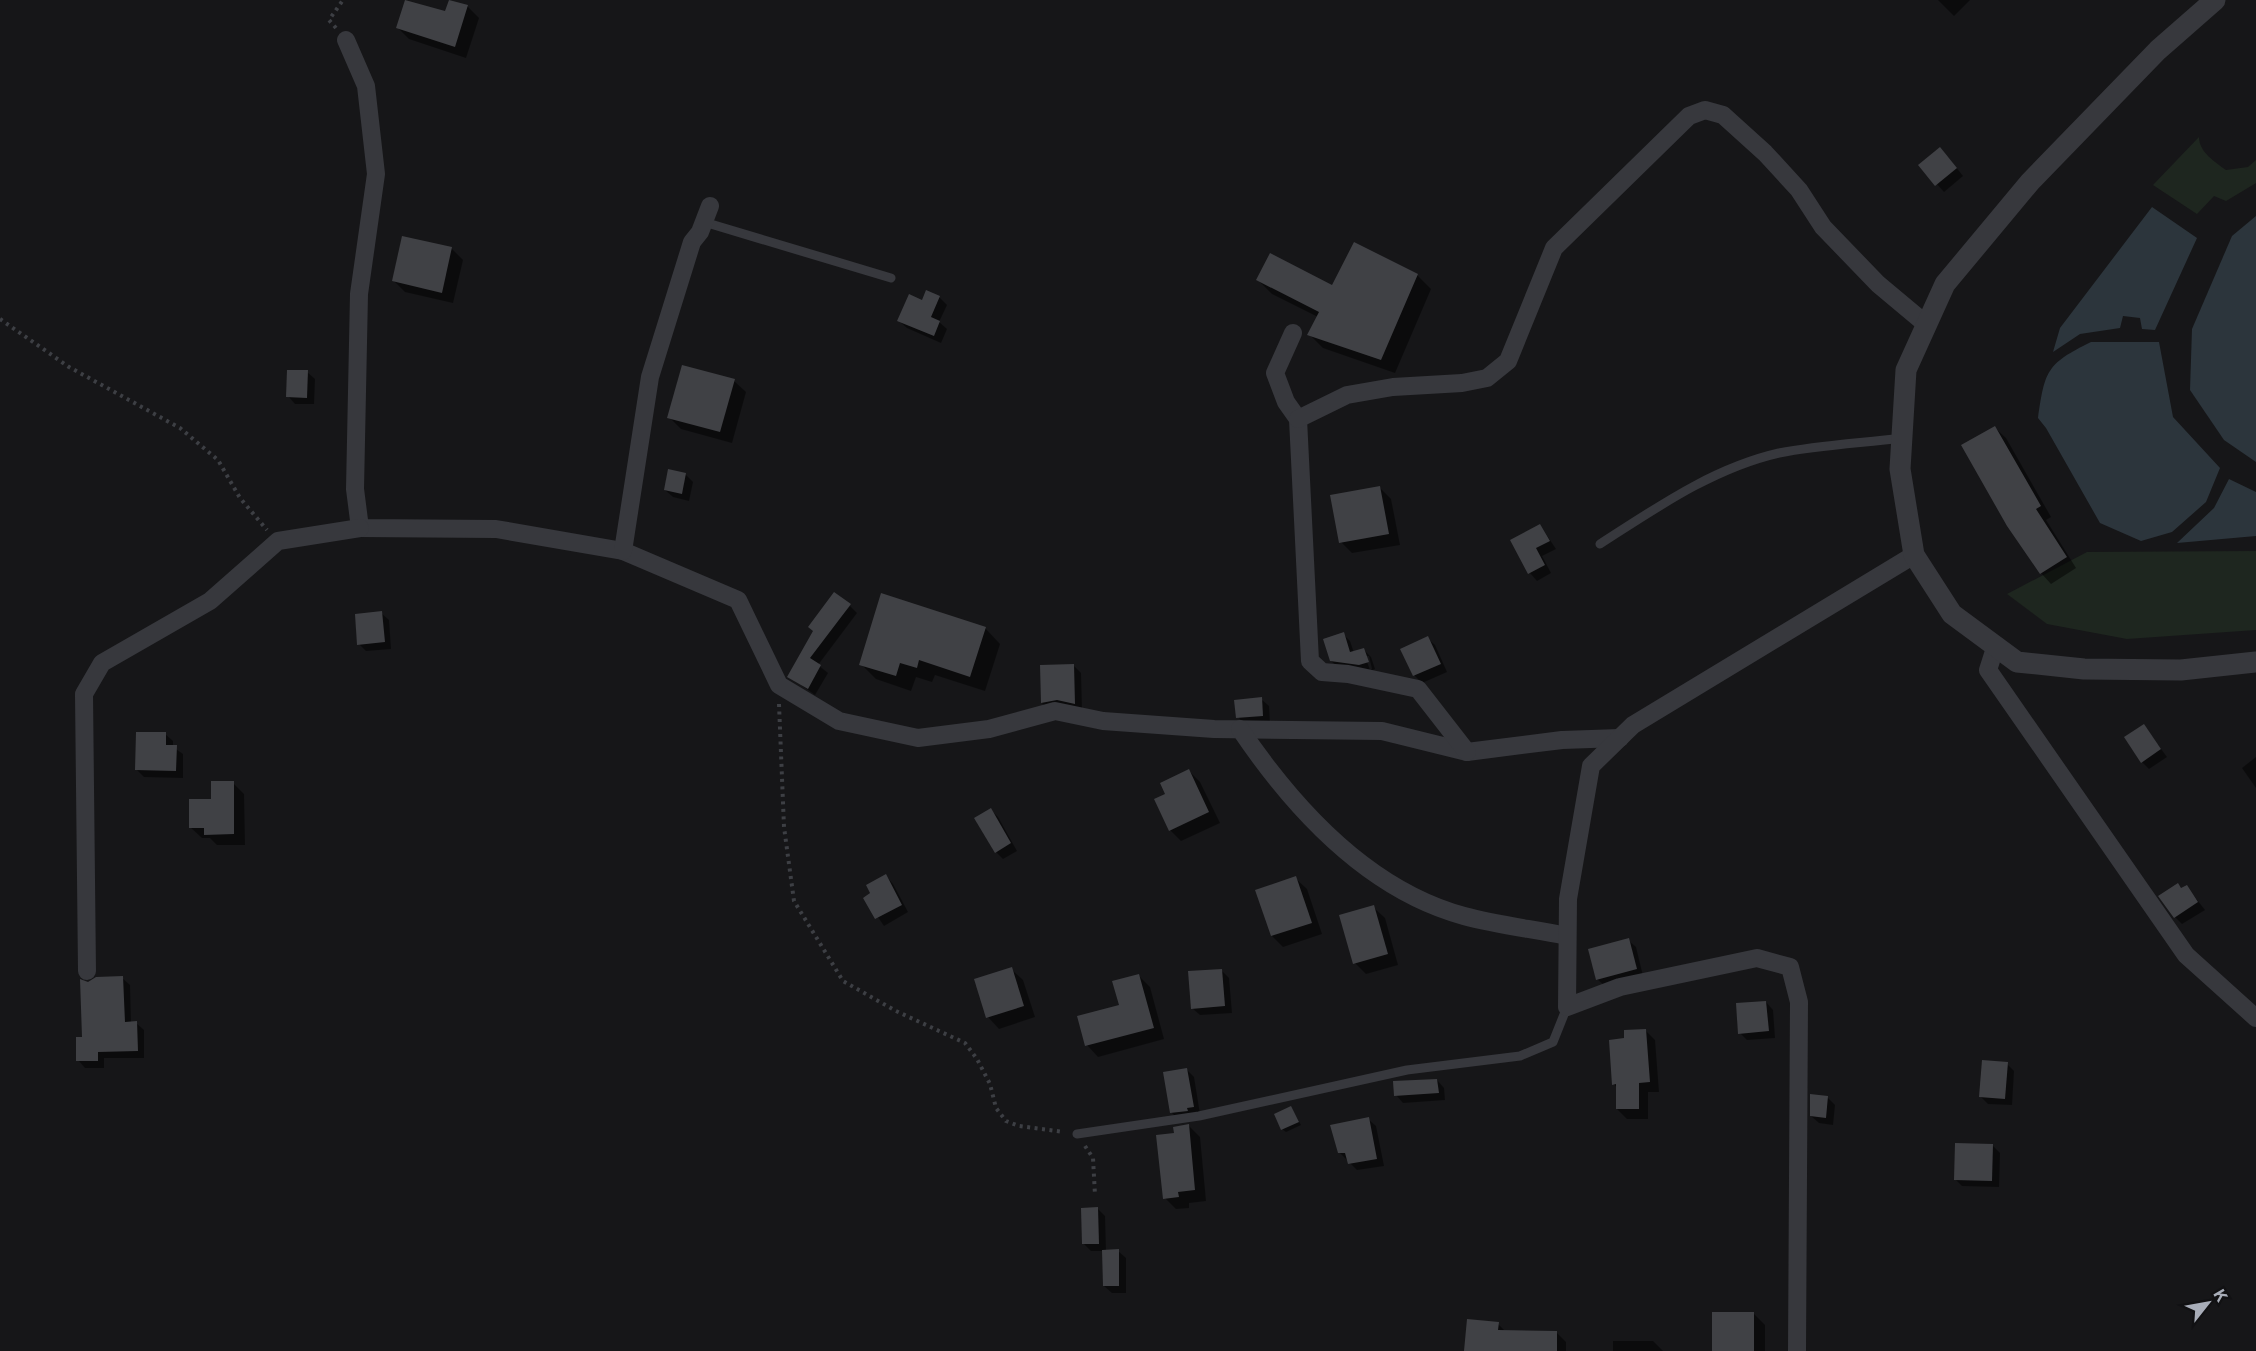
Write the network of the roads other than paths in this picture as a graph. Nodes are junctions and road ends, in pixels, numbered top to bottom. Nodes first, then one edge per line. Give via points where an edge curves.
1 (2215, 0) edge
2 (346, 40) road end
3 (707, 214) joint
4 (891, 278) dead end
5 (1927, 324) junction
6 (1293, 333) dead end
7 (1298, 419) junction
8 (1902, 438) junction
9 (360, 528) junction
10 (1600, 544) dead end
11 (623, 550) junction
12 (1914, 555) junction
13 (1996, 645) junction
14 (2256, 662) edge
15 (1240, 729) junction
16 (1620, 738) junction
17 (1467, 752) junction
18 (1568, 936) junction
19 (87, 971) dead end
20 (1567, 1007) junction
21 (2256, 1018) edge
22 (1077, 1134) road end
23 (1797, 1351) edge

1 - 5 street via 2158,51 2030,182 1945,284
2 - 9 street via 366,86 376,174 359,294 355,489
3 - 4 lane
3 - 11 street via 692,242 650,376
5 - 7 street via 1878,284 1823,227 1799,190 1765,153 1723,115 1705,110 1689,116 1554,248 1508,361 1487,378 1347,395
5 - 8 street via 1906,370
6 - 7 street via 1275,373 1286,402
7 - 17 street via 1310,661 1322,672 1418,689
8 - 10 lane via 1779,453 1721,472 1673,497
8 - 12 street via 1900,469
9 - 11 street via 496,529
9 - 19 street via 278,542 210,601 102,663 84,694
11 - 15 street via 738,600 779,685 839,721 918,738 989,729 1055,711 1103,721
12 - 13 street via 1952,614
12 - 16 street via 1633,725
13 - 14 street via 2017,662 2084,669 2181,670
13 - 21 street via 1988,670 2092,820 2187,955
15 - 17 street via 1382,731
15 - 18 street via 1272,777 1334,840 1392,888 1463,916
16 - 17 street via 1562,740
16 - 18 street via 1591,766 1568,899
18 - 20 street
20 - 22 lane via 1552,1042 1520,1056 1407,1070 1199,1116
20 - 23 street via 1620,987 1757,958 1790,967 1799,1002

